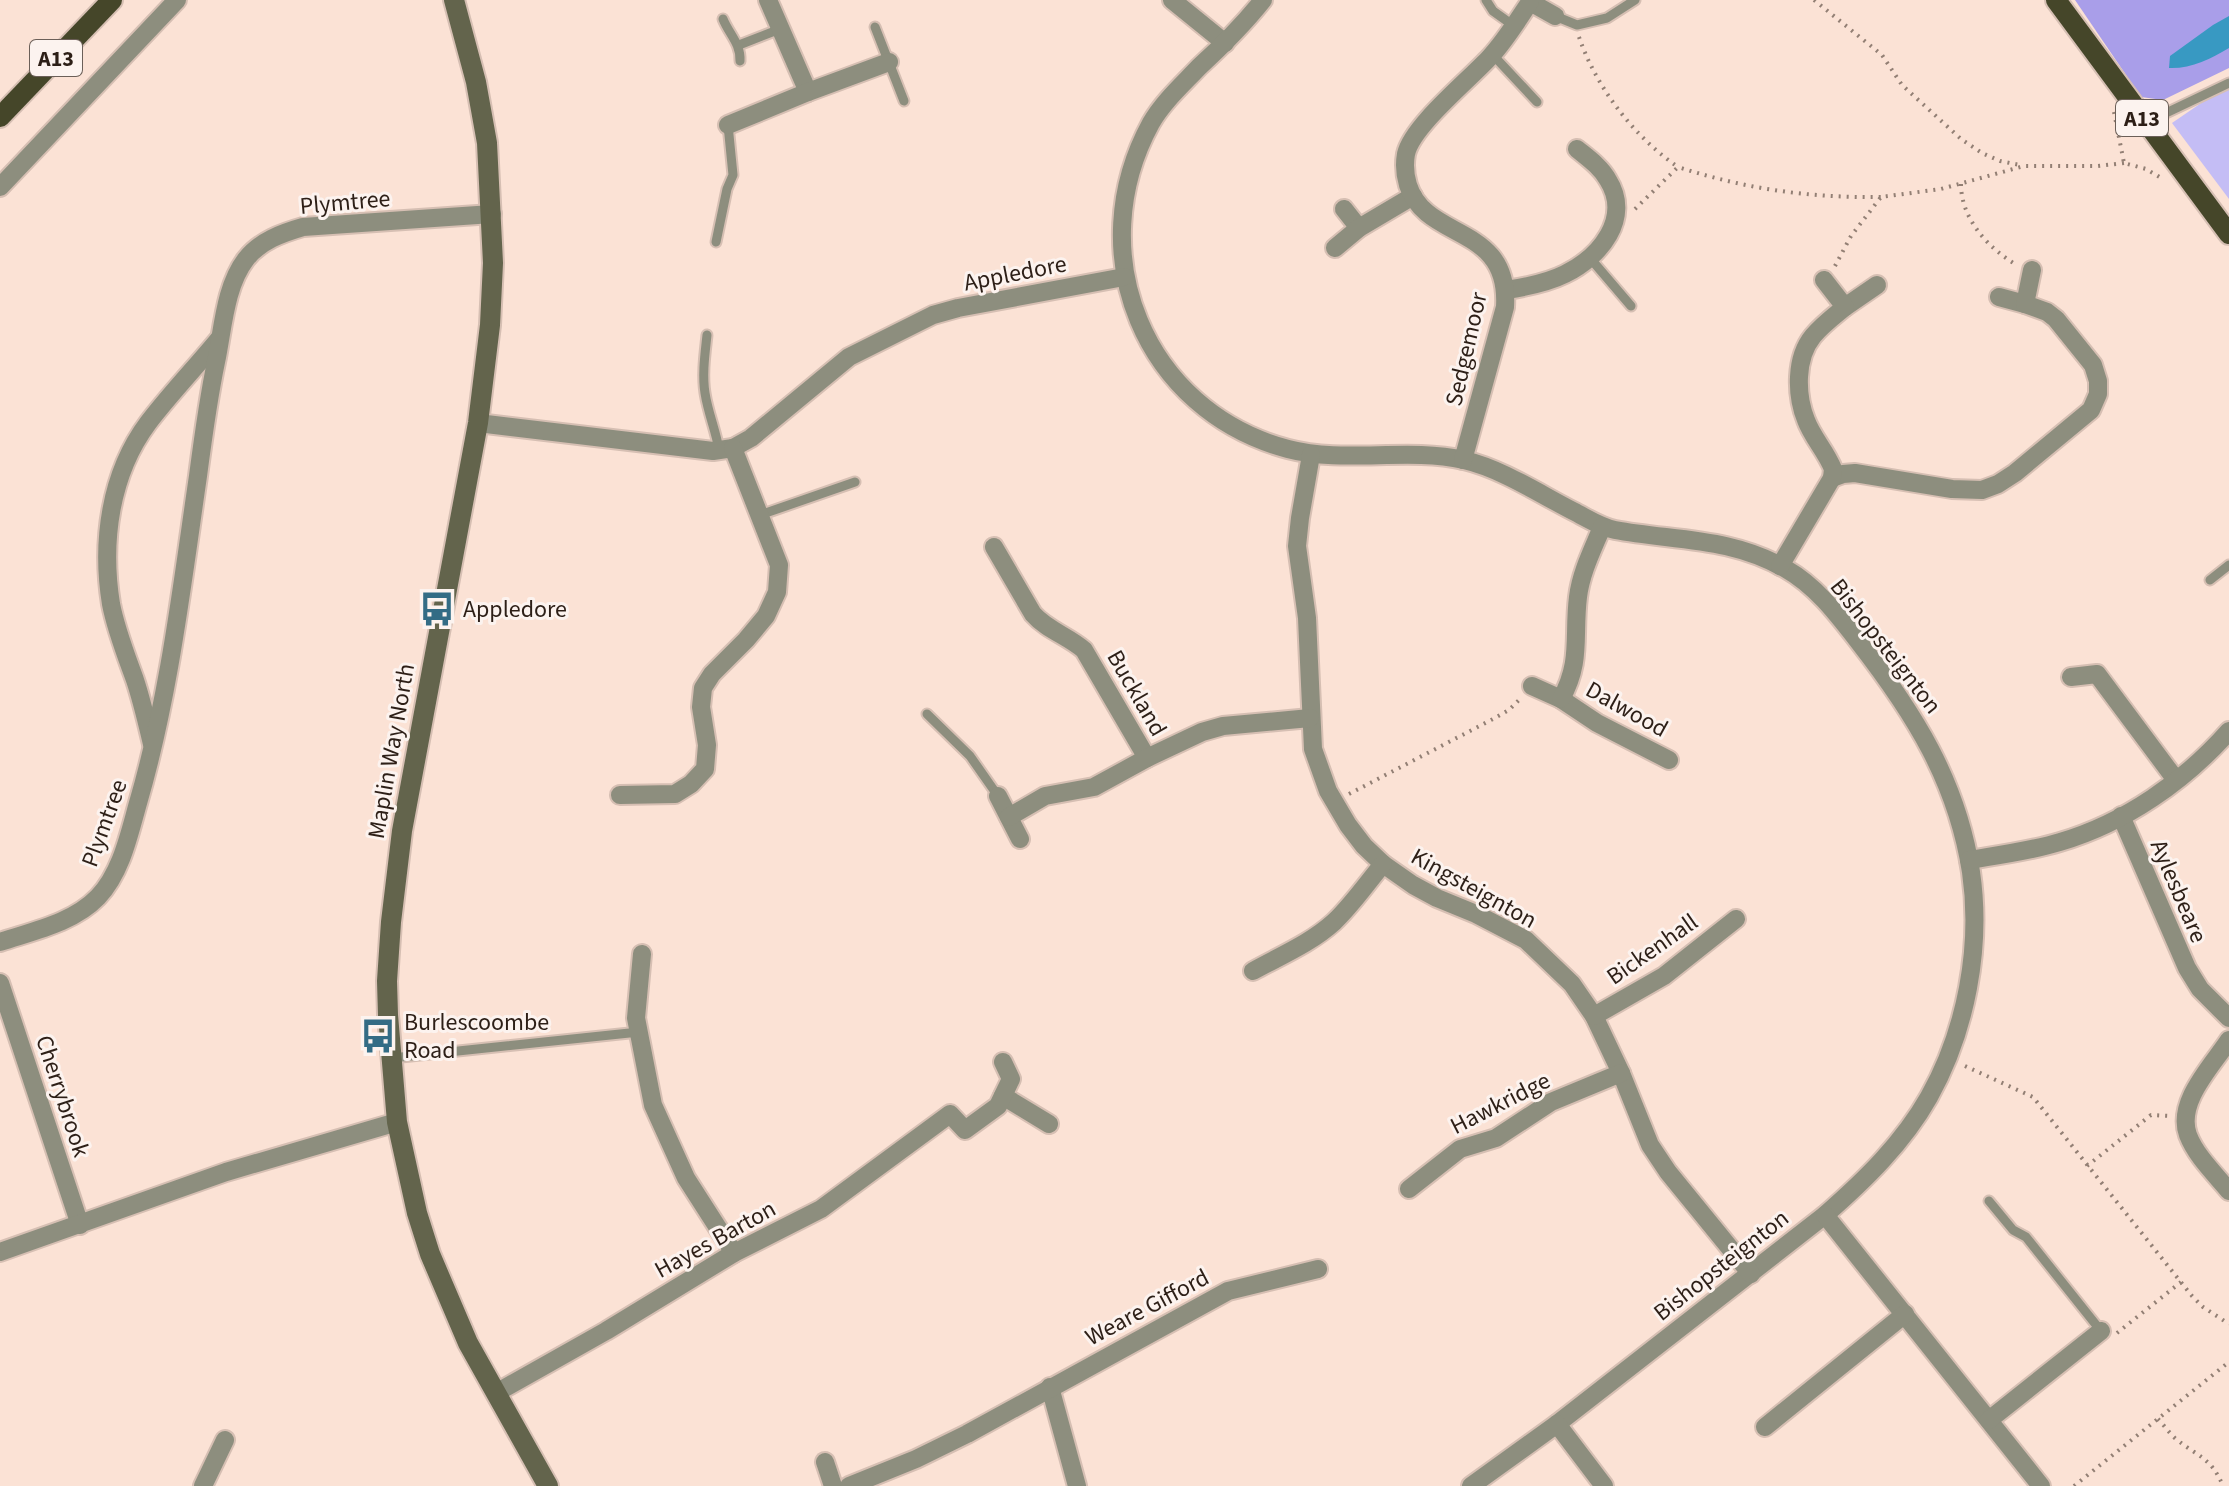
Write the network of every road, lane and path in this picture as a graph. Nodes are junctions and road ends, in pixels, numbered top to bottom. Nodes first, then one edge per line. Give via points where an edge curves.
1 (112, 0) edge
2 (177, 0) edge
3 (454, 0) edge
4 (768, 0) edge
5 (1172, 0) edge
6 (1263, 0) edge
7 (1486, 0) edge
8 (1635, 0) edge
9 (1814, 0) edge
10 (2056, 0) edge
11 (1530, 1) edge
12 (1555, 16) joint
13 (723, 19) dead end
14 (1577, 25) junction
15 (1514, 26) junction
16 (875, 27) dead end
17 (780, 29) junction
18 (1225, 43) junction
19 (739, 45) junction
20 (1493, 55) junction
21 (740, 61) dead end
22 (889, 62) junction
23 (2229, 83) edge
24 (808, 92) junction
25 (904, 101) dead end
26 (1537, 102) dead end
27 (2113, 109) dead end
28 (0, 117) edge
29 (2145, 123) junction
30 (728, 125) joint
31 (1577, 149) dead end
32 (2124, 163) junction
33 (2024, 166) junction
34 (1678, 167) junction
35 (2168, 182) dead end
36 (1961, 184) junction
37 (0, 187) edge
38 (1413, 196) junction
39 (1881, 197) junction
40 (1344, 209) dead end
41 (1631, 213) dead end
42 (492, 214) junction
43 (1359, 228) junction
44 (2229, 234) edge
45 (716, 242) dead end
46 (1335, 248) dead end
47 (1590, 258) junction
48 (2026, 268) joint
49 (1124, 277) junction
50 (1824, 280) joint
51 (1877, 285) dead end
52 (1506, 290) junction
53 (1999, 297) dead end
54 (2025, 304) junction
55 (1631, 306) dead end
56 (1845, 307) junction
57 (707, 335) dead end
58 (221, 337) junction
59 (178, 388) junction
60 (207, 403) junction
61 (478, 423) junction
62 (726, 449) junction
63 (1311, 455) junction
64 (1463, 460) junction
65 (1832, 478) junction
66 (855, 482) dead end
67 (760, 515) junction
68 (1602, 527) junction
69 (994, 547) dead end
70 (2229, 565) edge
71 (1780, 566) junction
72 (2210, 580) dead end
73 (2071, 677) dead end
74 (166, 680) junction
75 (136, 683) junction
76 (1532, 686) joint
77 (1561, 699) junction
78 (927, 714) dead end
79 (1310, 718) junction
80 (2229, 731) edge
81 (154, 749) junction
82 (1147, 758) junction
83 (1669, 760) dead end
84 (2176, 780) junction
85 (620, 795) dead end
86 (998, 796) joint
87 (1334, 802) junction
88 (2121, 816) junction
89 (1009, 817) junction
90 (1020, 839) dead end
91 (1969, 860) junction
92 (1383, 864) junction
93 (1736, 919) dead end
94 (0, 942) edge
95 (642, 954) dead end
96 (1253, 971) dead end
97 (0, 983) edge
98 (1594, 1016) junction
99 (2229, 1018) edge
100 (639, 1032) junction
101 (2229, 1040) edge
102 (392, 1058) junction
103 (1003, 1062) dead end
104 (1965, 1066) dead end
105 (1621, 1073) junction
106 (1003, 1096) junction
107 (2174, 1117) dead end
108 (397, 1122) junction
109 (1049, 1124) dead end
110 (2087, 1166) junction
111 (1409, 1189) dead end
112 (2229, 1191) edge
113 (1989, 1201) dead end
114 (1825, 1215) junction
115 (80, 1225) junction
116 (0, 1252) edge
117 (734, 1253) junction
118 (1318, 1269) dead end
119 (1751, 1274) junction
120 (2181, 1282) junction
121 (1905, 1314) junction
122 (2229, 1324) edge
123 (2108, 1333) junction
124 (2229, 1362) edge
125 (1050, 1387) junction
126 (496, 1393) junction
127 (2158, 1419) junction
128 (1989, 1420) junction
129 (1557, 1424) junction
130 (1765, 1427) dead end
131 (225, 1440) dead end
132 (825, 1462) dead end
133 (203, 1486) edge
134 (548, 1486) edge
135 (833, 1486) edge
136 (849, 1486) edge
137 (1077, 1486) edge
138 (1471, 1486) edge
139 (1604, 1486) edge
140 (2041, 1486) edge
141 (2074, 1486) edge
142 (2223, 1486) edge

1 - 28 main road, A13
2 - 37 street
3 - 42 street, Maplin Way North via 487,143
4 - 17 street
5 - 18 street
6 - 18 street, Bishopsteignton
7 - 15 lane
8 - 14 lane via 1607,18
9 - 33 path via 1882,55 1902,85 1961,139 2000,161
10 - 29 main road, A13
11 - 12 street
11 - 15 street
12 - 14 lane
13 - 19 lane
14 - 34 path via 1598,79 1634,127
15 - 20 street
16 - 22 lane
17 - 19 lane
17 - 24 street
18 - 49 street, Bishopsteignton via 1163,105 1140,146 1124,197
19 - 21 lane
20 - 26 lane
20 - 38 street via 1406,152
22 - 24 street
22 - 25 lane
23 - 29 lane
24 - 30 street
27 - 32 path
29 - 44 main road, A13
30 - 45 lane via 733,175
31 - 47 street via 1610,182 1616,207 1612,230
32 - 33 path
32 - 35 path
33 - 36 path
34 - 39 path via 1789,194
34 - 41 path
36 - 39 path
36 - 48 path via 1964,208 1974,225 1994,249
38 - 43 street
38 - 52 street, Sedgemoor via 1420,207 1488,253
39 - 50 path
40 - 43 street
42 - 58 street, Plymtree via 303,227 282,233 260,245 235,276
42 - 61 street, Maplin Way North via 490,325
43 - 46 street
47 - 52 street via 1554,278
47 - 55 lane
48 - 54 street
49 - 62 street, Appledore via 933,315 849,357 751,438
49 - 63 street, Bishopsteignton via 1144,335 1192,397 1237,429
50 - 56 street
51 - 56 street
52 - 64 street, Sedgemoor
53 - 54 street
54 - 65 street via 2056,319 2093,365 2098,394 2091,410 2015,473 1982,490 1855,473
56 - 65 street via 1811,338 1799,378 1806,421 1830,460
57 - 62 lane via 705,393
58 - 59 street, Plymtree
58 - 60 street, Plymtree
59 - 60 street
59 - 75 street, Plymtree via 131,450 109,525 111,605
60 - 74 street, Plymtree
61 - 62 street
61 - 102 street, Maplin Way North via 402,831 387,981
62 - 67 street
63 - 64 street, Bishopsteignton via 1405,454
63 - 79 street, Kingsteignton via 1297,546 1307,618
64 - 68 street, Bishopsteignton via 1502,474
65 - 71 street
66 - 67 lane
67 - 85 street via 779,565 777,592 766,616 703,688 705,769 675,794
68 - 71 street, Bishopsteignton via 1724,545
68 - 77 street, Dalwood via 1581,578 1574,669
69 - 82 street, Buckland via 1033,614 1084,650
70 - 72 lane
71 - 91 street, Bishopsteignton via 1830,606 1916,722 1956,805
73 - 84 street via 2097,674
74 - 75 street
74 - 81 street, Plymtree
75 - 81 street, Plymtree
76 - 77 street, Dalwood
76 - 87 path via 1501,715
77 - 83 street, Dalwood
78 - 86 lane via 970,756
79 - 82 street, Buckland via 1223,726
79 - 87 street, Kingsteignton via 1313,749
80 - 84 street
81 - 94 street, Plymtree via 132,826 101,894 68,918
82 - 89 street, Buckland via 1094,787 1045,796
84 - 88 street
86 - 89 street
87 - 92 street, Kingsteignton
88 - 91 street via 2058,843
88 - 99 street, Aylesbeare via 2187,968
89 - 90 street
91 - 114 street, Bishopsteignton via 1972,960 1960,1021 1945,1062 1929,1097 1893,1148
92 - 96 street via 1332,924
92 - 98 street, Kingsteignton via 1437,898 1526,940 1572,984
93 - 98 street, Bickenhall via 1664,976
95 - 100 street
97 - 115 street, Cherrybrook
98 - 105 street, Kingsteignton
100 - 102 lane
100 - 117 street via 653,1105 686,1178
101 - 112 street via 2191,1098 2185,1117 2196,1149
102 - 108 street, Maplin Way North
103 - 106 street via 1011,1079
104 - 110 path via 2033,1097
105 - 111 street, Hawkridge via 1551,1102 1496,1138 1460,1149
105 - 119 street, Kingsteignton via 1650,1145
106 - 109 street
106 - 117 street, Hayes Barton via 998,1106 965,1130 950,1114 821,1209
107 - 110 path via 2151,1115
108 - 115 street via 226,1172
108 - 126 street, Maplin Way North via 430,1254
110 - 120 path
113 - 123 lane
114 - 119 street, Bishopsteignton
114 - 121 street
115 - 116 street
117 - 126 street, Hayes Barton
118 - 125 street, Weare Gifford via 1228,1291
119 - 129 street, Bishopsteignton
120 - 122 path via 2203,1307
120 - 123 path
121 - 128 street
121 - 130 street
123 - 128 street
124 - 127 path
125 - 136 street, Weare Gifford via 967,1434
125 - 137 street
126 - 134 street, Maplin Way North
127 - 141 path
127 - 142 path via 2204,1457
128 - 140 street
129 - 138 street, Bishopsteignton
129 - 139 street
131 - 133 street
132 - 135 street

